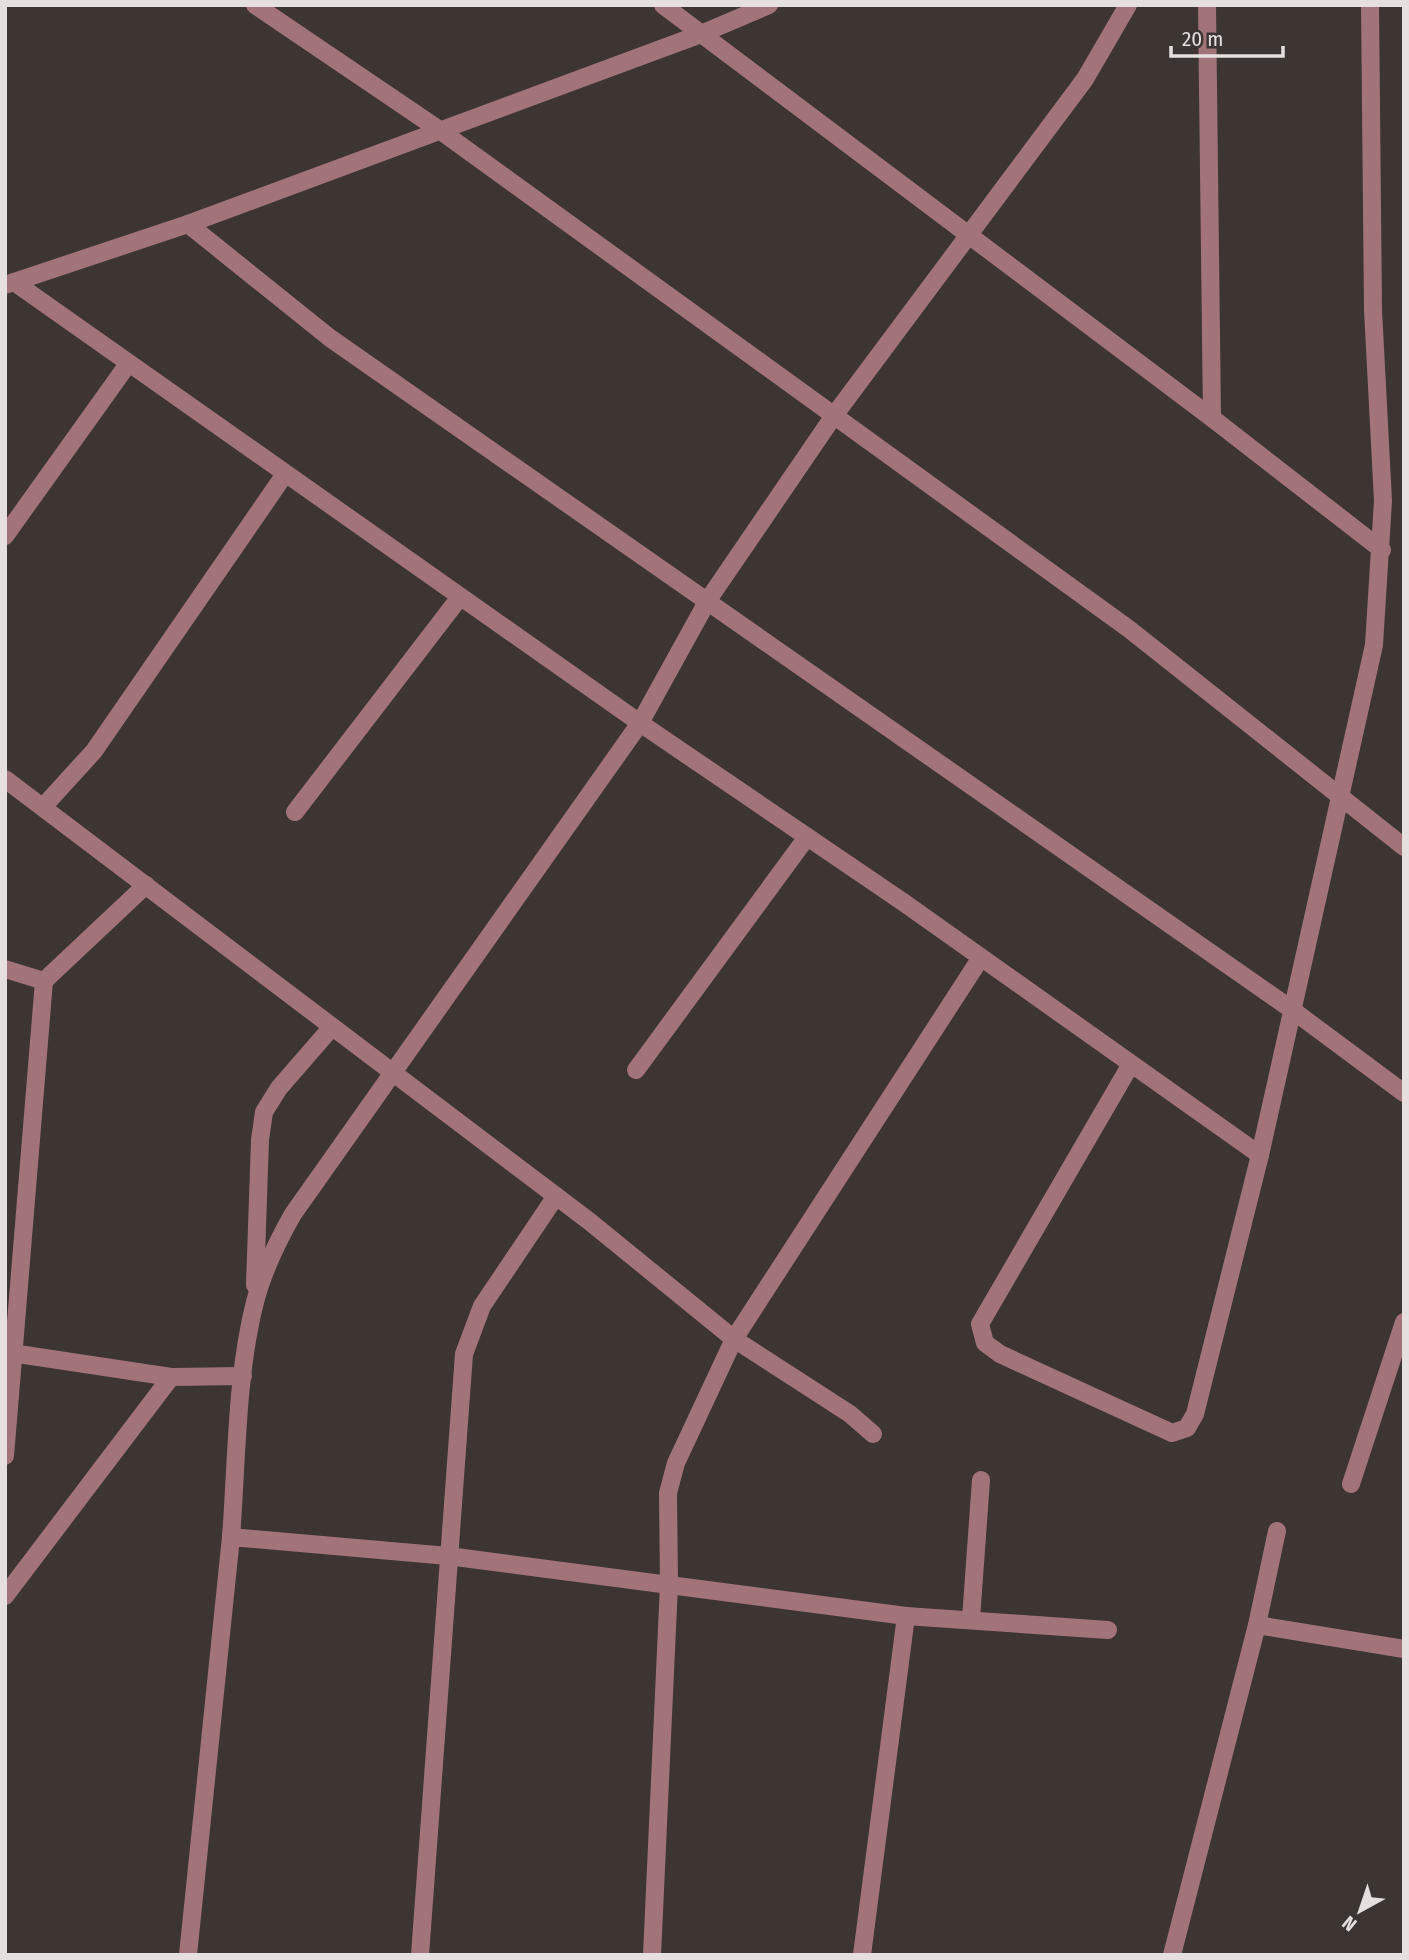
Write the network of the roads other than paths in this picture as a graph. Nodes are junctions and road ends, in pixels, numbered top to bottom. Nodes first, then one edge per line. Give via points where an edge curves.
1 (255, 5) edge
2 (663, 5) edge
3 (769, 5) edge
4 (1128, 5) edge
5 (1207, 5) edge
6 (1370, 5) edge
7 (701, 34) junction
8 (438, 130) junction
9 (188, 224) junction
10 (969, 236) junction
11 (10, 284) edge
12 (128, 364) junction
13 (833, 417) junction
14 (1212, 418) junction
15 (285, 474) junction
16 (5, 536) edge
17 (1382, 550) junction
18 (460, 597) junction
19 (708, 600) junction
20 (640, 723) junction
21 (5, 779) edge
22 (1338, 795) junction
23 (43, 807) junction
24 (295, 812) dead end
25 (807, 837) junction
26 (1404, 847) edge
27 (146, 885) junction
28 (980, 959) junction
29 (5, 969) edge
30 (44, 981) junction
31 (1292, 1009) junction
32 (332, 1027) junction
33 (1131, 1064) junction
34 (636, 1070) dead end
35 (391, 1072) junction
36 (1404, 1093) edge
37 (1260, 1155) junction
38 (556, 1196) junction
39 (255, 1302) junction
40 (1404, 1322) edge
41 (734, 1339) junction
42 (10, 1353) edge
43 (243, 1376) junction
44 (171, 1377) junction
45 (873, 1434) dead end
46 (5, 1456) edge
47 (981, 1480) dead end
48 (1352, 1484) dead end
49 (1277, 1531) dead end
50 (231, 1537) junction
51 (448, 1556) junction
52 (669, 1585) junction
53 (5, 1596) edge
54 (906, 1616) junction
55 (971, 1619) junction
56 (1257, 1625) junction
57 (1108, 1629) dead end
58 (1404, 1649) edge
59 (188, 1955) edge
60 (420, 1955) edge
61 (652, 1955) edge
62 (862, 1955) edge
63 (1172, 1955) edge

1 - 8 street
2 - 7 street
3 - 7 street
4 - 10 street via 1085,79
5 - 14 street
6 - 17 street via 1373,310
7 - 8 street
7 - 10 street
8 - 9 street
8 - 13 street
9 - 11 street
9 - 19 street via 330,338
10 - 13 street
10 - 14 street
11 - 12 street
12 - 15 street
12 - 16 street
13 - 19 street
13 - 22 street via 1129,629
14 - 17 street
15 - 18 street
15 - 23 street via 94,751
17 - 22 street via 1374,645
18 - 20 street
18 - 24 street
19 - 20 street
19 - 31 street
20 - 25 street
20 - 35 street
21 - 23 street
22 - 26 street
22 - 31 street
23 - 27 street
25 - 28 street
25 - 34 street
27 - 30 street
27 - 32 street
28 - 33 street
28 - 41 street
29 - 30 street
30 - 42 street
31 - 36 street
31 - 37 street
32 - 35 street
32 - 39 street via 264,1112
33 - 37 street
33 - 37 street via 980,1324 985,1343 1000,1354 1153,1427 1172,1433 1187,1427 1195,1414
35 - 38 street
35 - 39 street via 293,1214 273,1249
38 - 41 street
38 - 51 street via 471,1328 464,1354
39 - 43 street
40 - 48 street
41 - 45 street via 850,1414
41 - 52 street via 676,1464 668,1493
42 - 44 street
42 - 46 street
43 - 44 street
43 - 50 street
44 - 53 street
47 - 55 street
49 - 56 street
50 - 51 street
50 - 59 street
51 - 52 street
51 - 60 street
52 - 54 street
52 - 61 street
54 - 55 street
54 - 62 street
55 - 57 street
56 - 58 street
56 - 63 street

